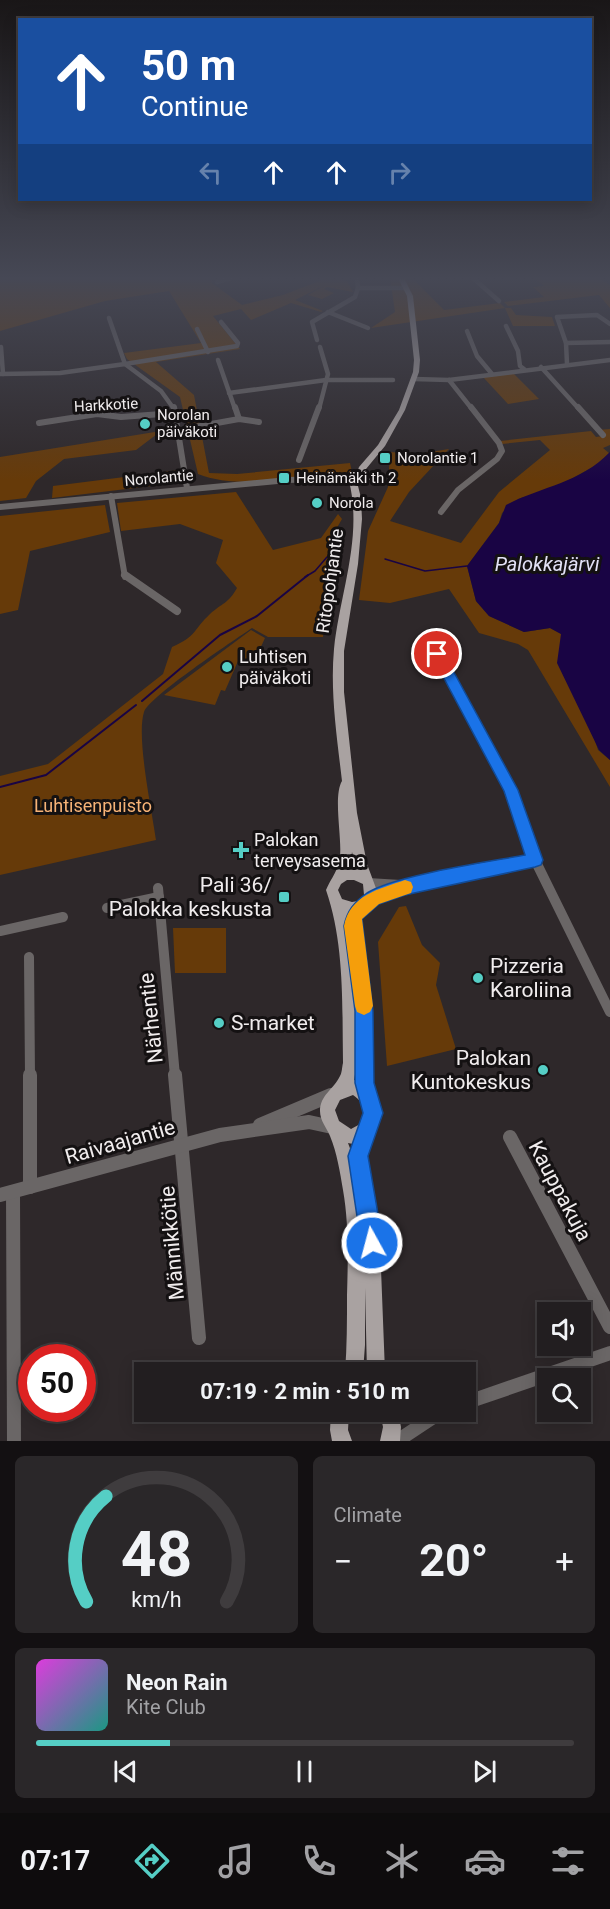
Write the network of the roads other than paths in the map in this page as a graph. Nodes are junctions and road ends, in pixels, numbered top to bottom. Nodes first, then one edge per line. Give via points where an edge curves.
1 (118, 345) edge
2 (205, 345) edge
3 (235, 345) edge
4 (415, 345) edge
5 (473, 345) edge
6 (515, 345) edge
7 (566, 345) edge
8 (1, 347) edge
9 (320, 347) dead end
10 (208, 352) junction
11 (218, 360) dead end
12 (610, 360) edge
13 (125, 364) junction
14 (567, 364) junction
15 (541, 367) junction
16 (524, 369) junction
17 (2, 374) edge
18 (492, 374) junction
19 (326, 380) junction
20 (393, 380) dead end
21 (414, 380) junction
22 (449, 380) junction
23 (229, 393) junction
24 (175, 413) junction
25 (239, 419) junction
26 (259, 422) dead end
27 (39, 423) dead end
28 (178, 430) junction
29 (603, 435) dead end
30 (299, 460) dead end
31 (370, 460) junction
32 (358, 483) junction
33 (187, 488) junction
34 (111, 496) junction
35 (0, 507) edge
36 (441, 512) dead end
37 (177, 611) dead end
38 (434, 641) dead end
39 (346, 772) junction
40 (535, 860) junction
41 (340, 876) junction
42 (367, 881) junction
43 (405, 887) junction
44 (337, 903) junction
45 (363, 905) junction
46 (107, 908) dead end
47 (63, 917) dead end
48 (0, 931) edge
49 (29, 957) dead end
50 (610, 1012) edge
51 (337, 1091) junction
52 (369, 1097) junction
53 (368, 1128) junction
54 (250, 1129) junction
55 (335, 1129) junction
56 (510, 1137) dead end
57 (184, 1144) junction
58 (30, 1187) junction
59 (6, 1193) edge
60 (610, 1327) edge
61 (199, 1338) dead end
62 (610, 1353) edge
63 (355, 1362) edge
64 (376, 1362) edge
65 (476, 1399) edge
66 (339, 1422) edge
67 (391, 1422) edge
68 (426, 1422) edge
69 (14, 1441) edge
70 (342, 1441) edge
71 (390, 1441) edge
72 (397, 1441) edge

1 - 13 street
2 - 10 street
3 - 10 street
4 - 21 main road, Ritopohjantie
5 - 18 street
6 - 16 street
7 - 14 street
8 - 17 street
9 - 19 street via 328,374
10 - 13 street
11 - 23 street
12 - 14 street
13 - 17 street via 60,373
13 - 24 street via 166,395
14 - 15 street
15 - 16 street
15 - 29 street
16 - 18 street
18 - 22 street
19 - 20 street
19 - 23 street
19 - 30 street via 314,426
21 - 22 street
21 - 31 main road, Ritopohjantie via 415,386
22 - 36 street via 502,450 497,459 458,490
23 - 25 street
24 - 27 street, Harkkotie via 121,417 97,414
24 - 28 street
25 - 26 street
25 - 28 street
28 - 33 street
31 - 32 main road, Ritopohjantie
31 - 32 main road, Ritopohjantie via 371,485
32 - 33 street, Norolantie via 321,478
32 - 39 main road, Ritopohjantie via 357,534 339,653
33 - 34 street, Norolantie
34 - 35 street, Norolantie
34 - 37 street via 125,577
38 - 40 street via 437,654 511,790
39 - 41 main road, Ritopohjantie via 343,799 348,860
39 - 42 main road, Ritopohjantie
40 - 43 street
40 - 50 street
41 - 42 main road via 351,873
41 - 44 main road via 332,890
42 - 43 street
42 - 45 main road via 371,892
43 - 45 street
44 - 45 main road via 349,909
44 - 51 main road via 349,981 349,1071
45 - 52 main road via 353,926 362,980 365,1083
46 - 57 street, Närhentie via 158,892
47 - 48 street
49 - 58 street
51 - 52 main road via 355,1087
51 - 54 street, Raivaajantie via 318,1103
51 - 55 main road via 330,1099 328,1117
52 - 53 main road via 373,1113
53 - 55 main road via 352,1137
53 - 64 main road via 358,1156 372,1243
54 - 55 street, Raivaajantie via 309,1122
54 - 57 street, Raivaajantie
55 - 63 main road via 352,1188 356,1227
56 - 60 street, Kauppakuja
57 - 58 street, Raivaajantie
57 - 61 street, Männikkötie
58 - 59 street, Raivaajantie
59 - 69 street
62 - 65 street
66 - 70 main road
67 - 71 main road
68 - 72 street

